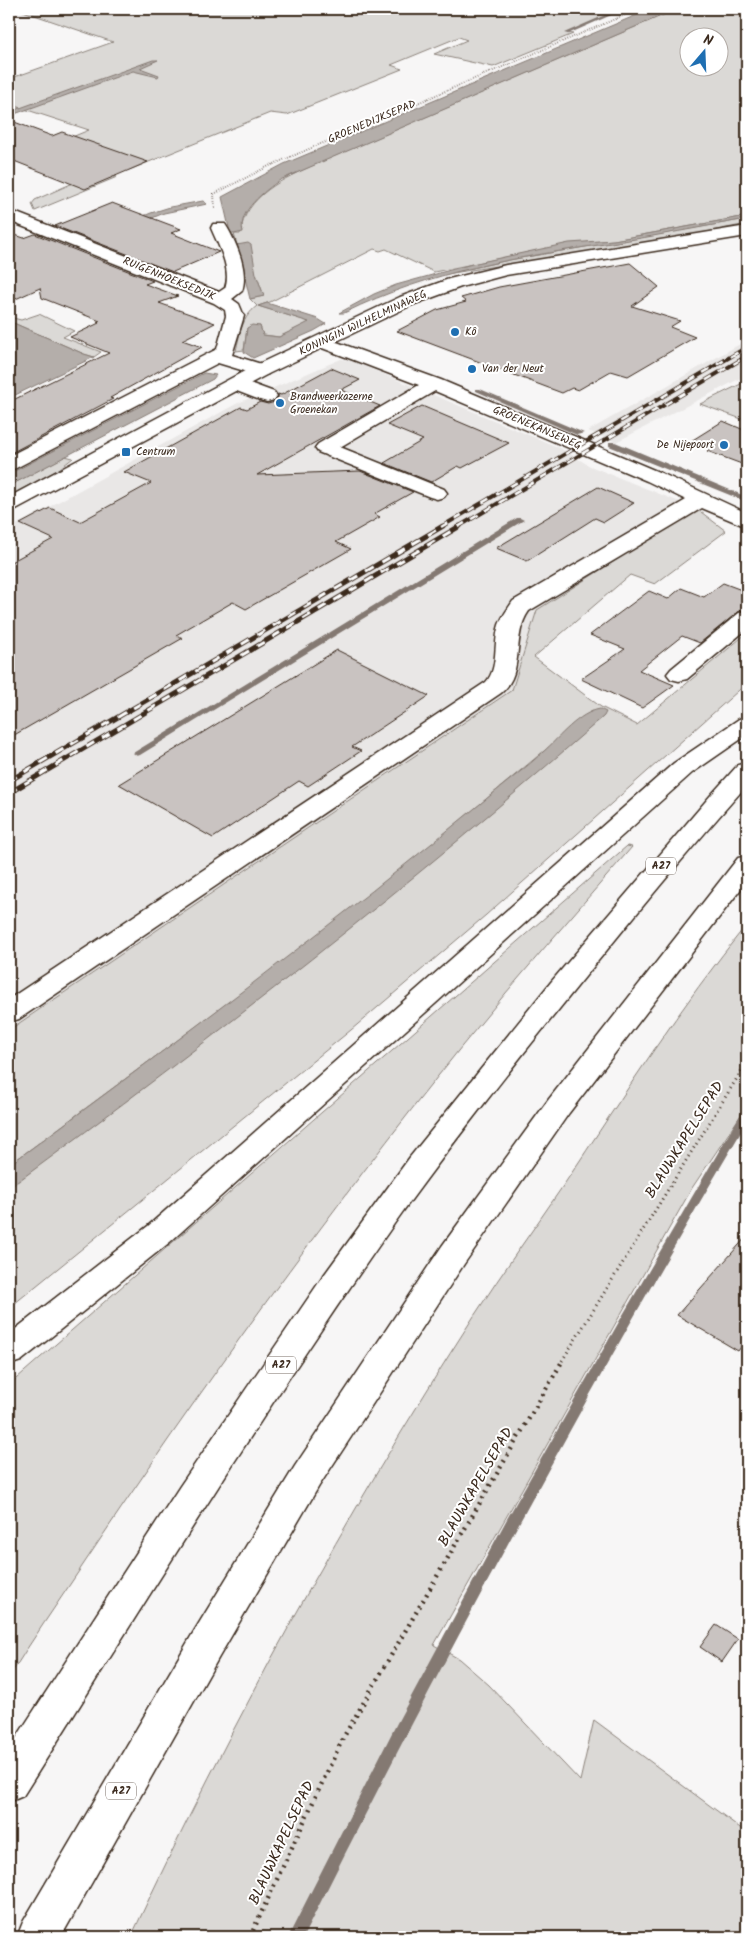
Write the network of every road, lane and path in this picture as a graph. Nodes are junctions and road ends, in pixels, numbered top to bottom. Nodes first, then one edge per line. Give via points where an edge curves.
1 (640, 9) edge
2 (9, 215) edge
3 (219, 228) joint
4 (747, 231) edge
5 (220, 299) junction
6 (324, 342) junction
7 (216, 356) junction
8 (261, 370) junction
9 (236, 384) junction
10 (434, 384) junction
11 (267, 396) dead end
12 (9, 464) edge
13 (437, 493) dead end
14 (702, 499) junction
15 (9, 505) edge
16 (747, 520) edge
17 (747, 618) edge
18 (679, 674) dead end
19 (747, 724) edge
20 (747, 770) edge
21 (747, 864) edge
22 (9, 1012) edge
23 (747, 1062) edge
24 (9, 1352) edge
25 (9, 1783) edge
26 (38, 1937) edge
27 (250, 1937) edge

1 - 3 path, GROENEDIJKSEPAD via 345,132 238,181 214,194
2 - 5 main road, RUIGENHOEKSEDIJK
3 - 5 main road via 232,259 235,282 233,291
4 - 6 main road, KONINGIN WILHELMINAWEG via 506,270 455,283 406,301
5 - 7 main road, RUIGENHOEKSEDIJK via 233,308 235,316 225,352
6 - 8 main road, KONINGIN WILHELMINAWEG
6 - 10 main road, GROENEKANSEWEG
7 - 8 main road
7 - 12 main road
8 - 9 main road, KONINGIN WILHELMINAWEG
9 - 11 main road
9 - 15 main road, KONINGIN WILHELMINAWEG
10 - 13 main road via 325,448
10 - 14 main road, GROENEKANSEWEG
14 - 16 main road, GROENEKANSEWEG
14 - 22 main road via 521,606 512,616 504,669 498,683 486,693
17 - 18 main road
19 - 24 main road via 683,768 159,1234
20 - 25 main road, A27 via 682,841 579,965 478,1090 385,1213 215,1460
21 - 26 main road, A27 via 559,1106 448,1264 307,1476
23 - 27 path, BLAUWKAPELSEPAD via 561,1363 343,1738

